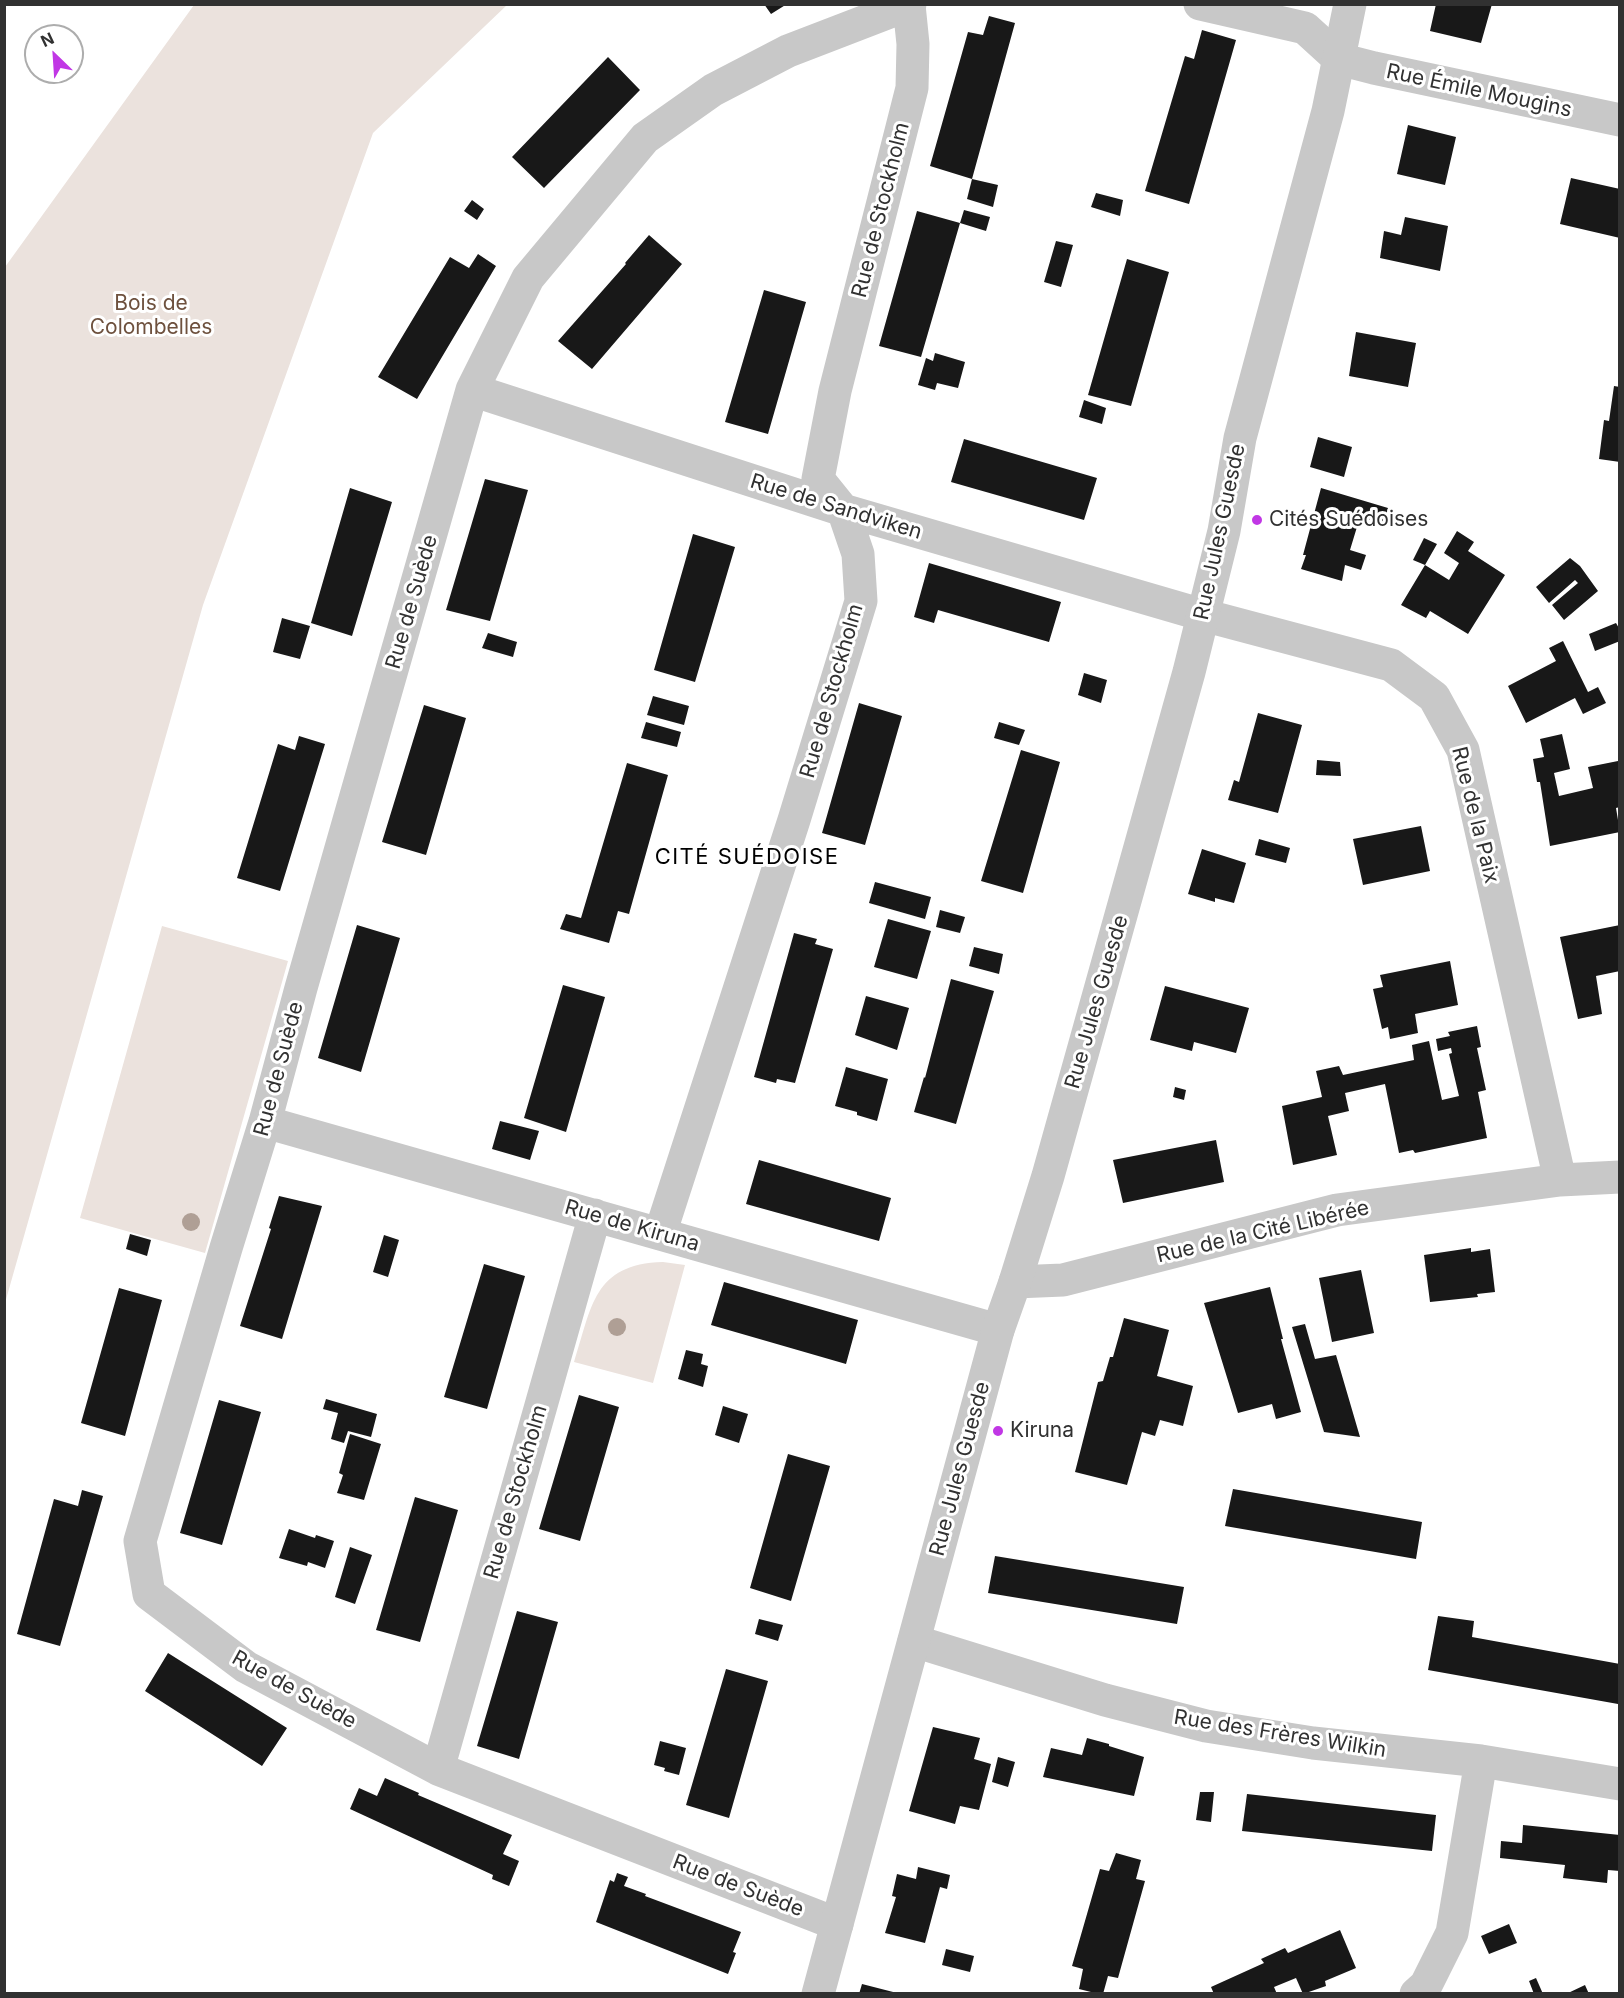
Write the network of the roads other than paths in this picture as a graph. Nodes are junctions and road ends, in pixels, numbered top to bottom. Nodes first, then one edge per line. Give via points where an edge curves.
1 (1200, 4) edge
2 (1350, 4) edge
3 (909, 5) edge
4 (1339, 59) junction
5 (1620, 120) edge
6 (472, 390) junction
7 (843, 510) junction
8 (1203, 615) junction
9 (265, 1122) junction
10 (1620, 1177) edge
11 (1560, 1180) junction
12 (595, 1215) junction
13 (660, 1234) junction
14 (1015, 1282) junction
15 (998, 1330) junction
16 (914, 1641) junction
17 (1481, 1761) junction
18 (438, 1768) junction
19 (1620, 1784) edge
20 (837, 1924) junction
21 (1423, 1991) edge
22 (818, 1994) edge

1 - 4 street via 1305,28
2 - 4 street, Rue Jules Guesde
3 - 6 street, Rue de Suède via 788,51 713,90 645,138 528,278
3 - 7 street, Rue de Stockholm via 912,88 835,391 818,479
4 - 5 street, Rue Émile Mougins
4 - 8 street, Rue Jules Guesde via 1240,438 1224,531
6 - 7 street, Rue de Sandviken
6 - 9 street, Rue de Suède
7 - 8 street, Rue de Sandviken
7 - 13 street, Rue de Stockholm via 858,554 861,601
8 - 11 street, Rue de la Paix via 1391,665 1434,697 1463,750
8 - 14 street, Rue Jules Guesde
9 - 12 street, Rue de Kiruna
9 - 18 street, Rue de Suède via 140,1541 149,1594 246,1667
10 - 11 street, Rue de la Cité Libérée
11 - 14 street, Rue de la Cité Libérée via 1337,1210 1063,1280
12 - 13 street, Rue de Kiruna
12 - 18 street, Rue de Stockholm
13 - 15 street, Rue de Kiruna
14 - 15 street, Rue Jules Guesde
15 - 16 street, Rue Jules Guesde
16 - 17 street, Rue des Frères Wilkin via 1105,1700 1206,1726 1312,1743
16 - 20 street, Rue Jules Guesde
17 - 19 street, Rue des Frères Wilkin
17 - 21 street via 1452,1933
18 - 20 street, Rue de Suède
20 - 22 street, Rue Jules Guesde

